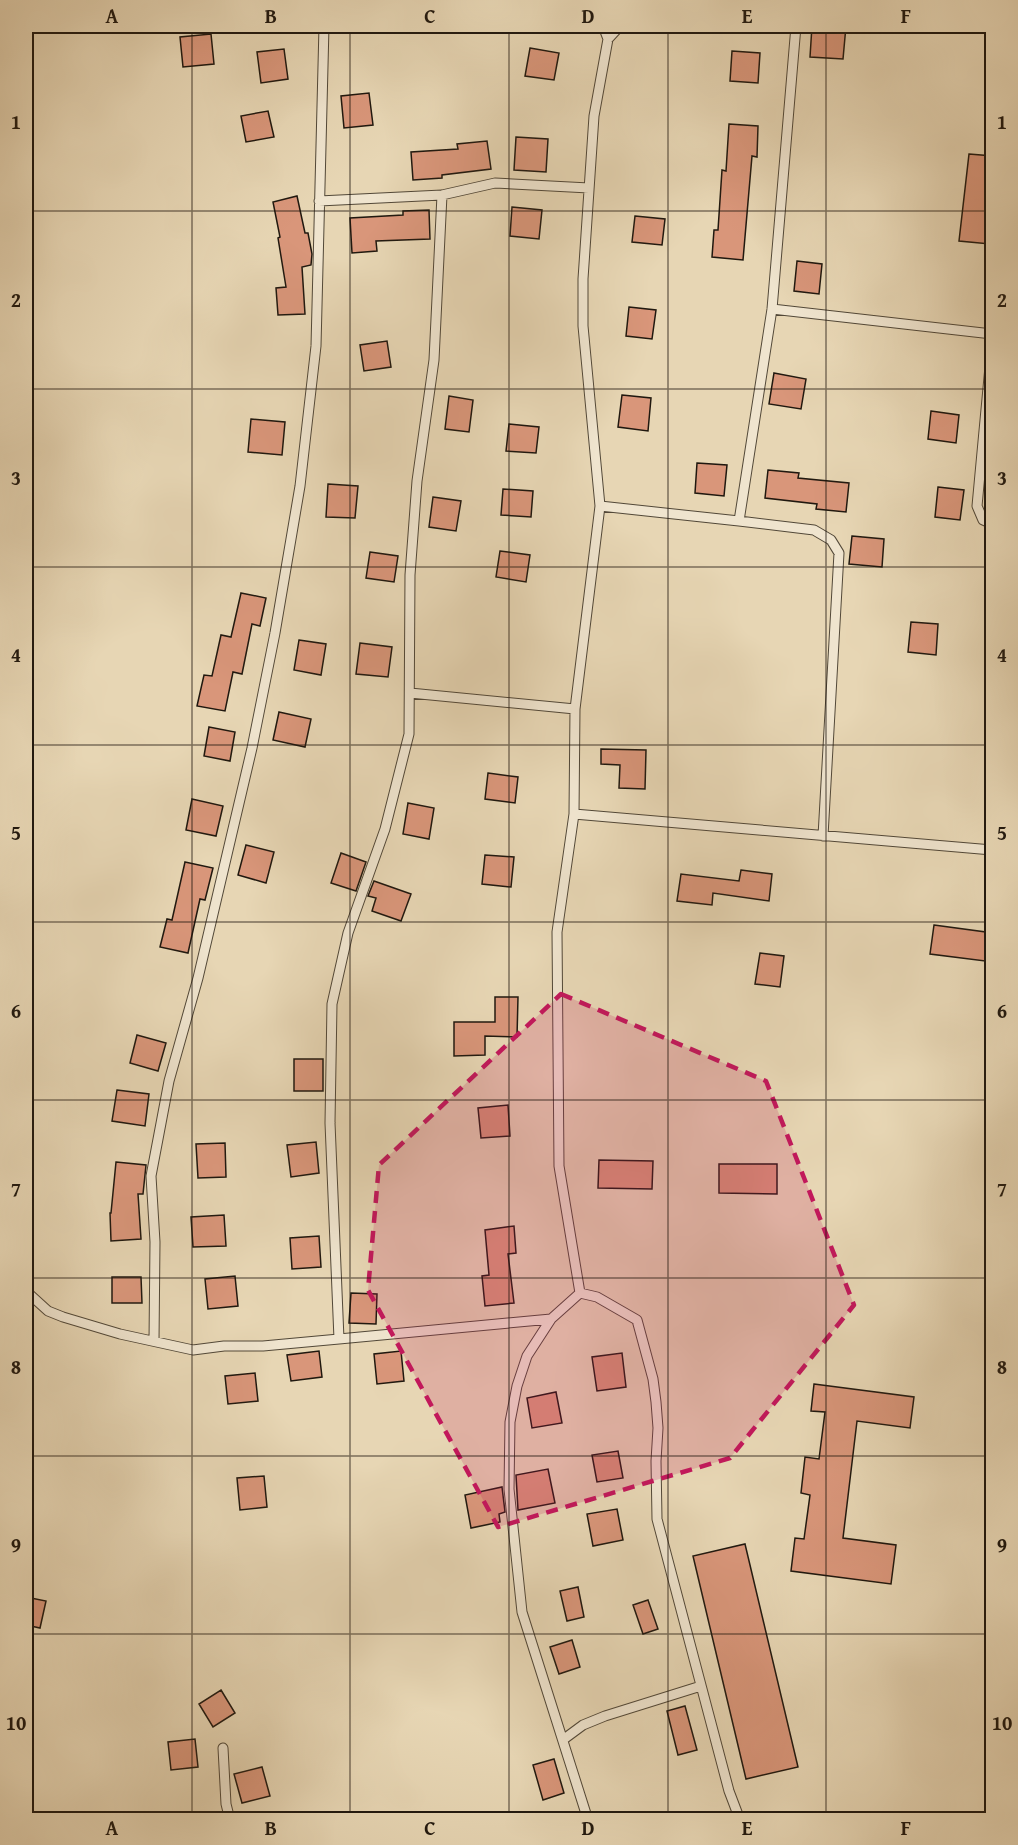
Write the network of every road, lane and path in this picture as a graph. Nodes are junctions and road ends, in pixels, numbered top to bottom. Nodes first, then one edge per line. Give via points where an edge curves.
1 (324, 26) edge
2 (603, 26) edge
3 (620, 26) edge
4 (796, 26) edge
5 (608, 39) junction
6 (589, 188) junction
7 (442, 195) junction
8 (319, 201) junction
9 (772, 309) junction
10 (993, 334) edge
11 (993, 345) edge
12 (600, 506) junction
13 (739, 521) junction
14 (993, 524) edge
15 (410, 693) junction
16 (575, 710) junction
17 (574, 814) junction
18 (824, 836) junction
19 (993, 850) edge
20 (26, 1291) edge
21 (580, 1293) junction
22 (550, 1319) junction
23 (339, 1340) junction
24 (154, 1341) junction
25 (701, 1686) junction
26 (564, 1739) junction
27 (224, 1748) dead end
28 (230, 1820) edge
29 (588, 1820) edge
30 (740, 1820) edge

1 - 8 lane
2 - 5 lane
3 - 5 lane
4 - 9 lane
5 - 6 lane via 594,116
6 - 7 lane via 495,183
6 - 12 lane via 583,259 584,326
7 - 8 lane
7 - 15 lane via 434,360 417,481 410,575
8 - 24 lane via 316,346 300,486 252,748 170,1081 151,1176
9 - 10 lane
9 - 13 lane
11 - 14 lane via 977,506 983,520
12 - 13 lane
12 - 16 lane
13 - 18 lane via 814,530 831,540 839,553
15 - 16 lane
15 - 23 lane via 409,734 385,829 348,933 332,1004 330,1123
16 - 17 lane
17 - 18 lane
17 - 21 lane via 557,932 559,1155
18 - 19 lane
20 - 24 lane via 48,1311
21 - 22 lane
21 - 25 lane via 597,1297 637,1320 653,1379 658,1419 657,1519
22 - 23 lane
22 - 26 lane via 527,1356 517,1386 510,1422 509,1489 522,1612
23 - 24 lane via 193,1350
25 - 26 lane via 605,1716
25 - 30 lane
26 - 29 lane
27 - 28 lane

